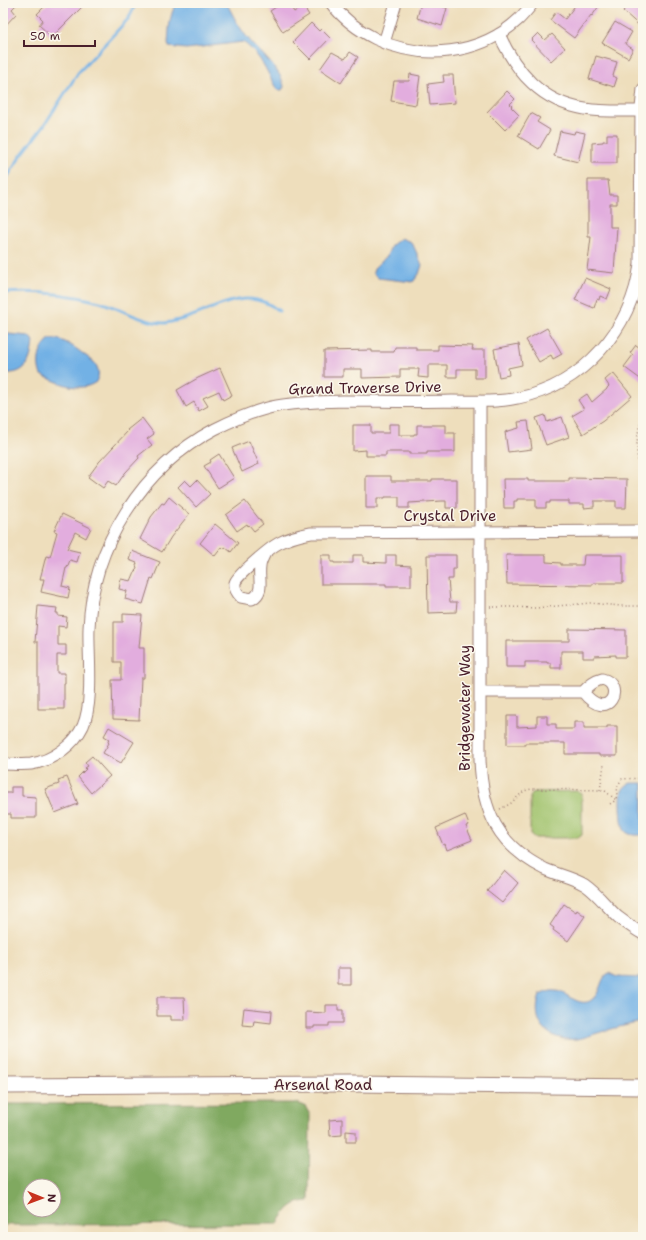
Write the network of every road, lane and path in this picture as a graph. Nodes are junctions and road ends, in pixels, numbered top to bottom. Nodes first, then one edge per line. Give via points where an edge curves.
1 (331, 3) edge
2 (396, 3) edge
3 (533, 3) edge
4 (499, 34) junction
5 (384, 43) junction
6 (643, 90) edge
7 (641, 111) junction
8 (480, 401) junction
9 (643, 412) edge
10 (643, 476) edge
11 (643, 531) edge
12 (480, 532) junction
13 (264, 555) dead end
14 (643, 606) edge
15 (480, 607) junction
16 (480, 692) junction
17 (583, 692) dead end
18 (3, 764) edge
19 (604, 765) dead end
20 (643, 778) edge
21 (600, 790) junction
22 (616, 800) junction
23 (610, 804) dead end
24 (489, 812) junction
25 (643, 934) edge
26 (3, 1086) edge
27 (643, 1087) edge

1 - 5 street via 347,22
2 - 5 street
3 - 4 street via 519,19
4 - 5 street via 474,45 446,52 408,50
4 - 7 street via 514,63 533,85 545,94 585,109
6 - 7 street, Grand Traverse Drive
7 - 8 street, Grand Traverse Drive via 640,264 635,291 621,324 593,359 554,386 520,398
8 - 12 street, Bridgewater Way
8 - 18 street, Grand Traverse Drive via 288,404 245,415 215,429 189,446 168,462 139,493 121,521 105,556 92,602 89,624 89,704 80,732 66,748 47,759 32,764
9 - 10 path via 637,446 638,464
11 - 12 street, Crystal Drive
12 - 13 street, Crystal Drive via 311,532 277,544
12 - 15 street, Bridgewater Way
14 - 15 path via 590,603 535,608
15 - 16 street, Bridgewater Way
16 - 17 street
16 - 24 street, Bridgewater Way via 481,781
19 - 21 path
20 - 22 path via 622,779 618,785
21 - 22 path via 604,790
21 - 24 path via 527,790 510,804
22 - 23 path
24 - 25 street, Bridgewater Way via 498,829 522,855 550,871 584,885 617,916
26 - 27 street, Arsenal Road via 359,1084

